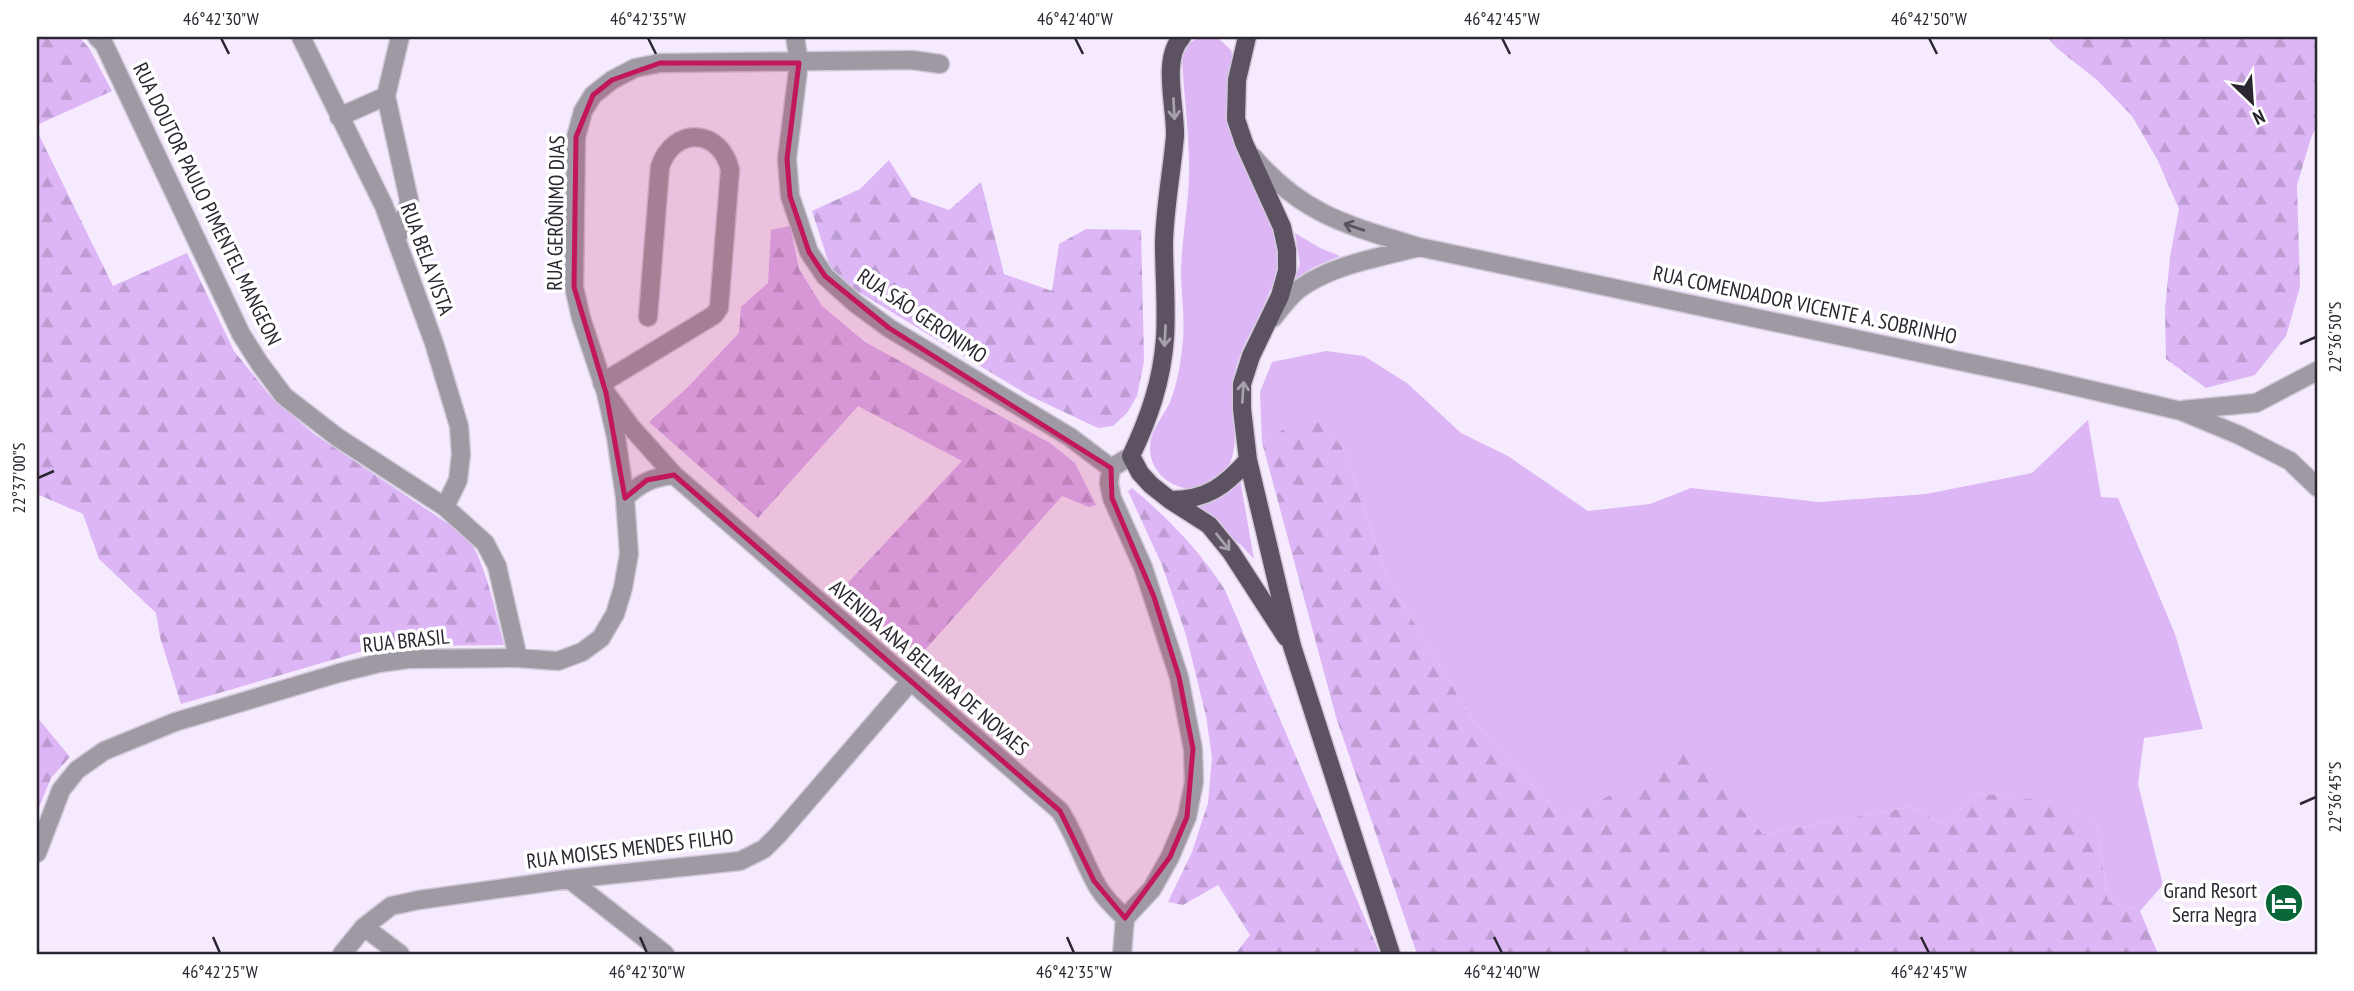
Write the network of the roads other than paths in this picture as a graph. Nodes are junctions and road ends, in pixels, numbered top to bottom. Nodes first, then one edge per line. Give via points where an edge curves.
1 (97, 37) edge
2 (301, 37) edge
3 (400, 37) edge
4 (795, 37) edge
5 (1233, 37) edge
6 (1181, 38) edge
7 (1245, 45) edge
8 (799, 63) junction
9 (940, 64) dead end
10 (386, 96) junction
11 (339, 117) junction
12 (1247, 149) junction
13 (397, 238) junction
14 (1419, 247) junction
15 (648, 317) dead end
16 (1268, 323) junction
17 (2317, 371) edge
18 (604, 388) junction
19 (2181, 411) junction
20 (1131, 456) junction
21 (1248, 460) junction
22 (1111, 468) junction
23 (674, 475) junction
24 (2316, 487) edge
25 (625, 498) junction
26 (1170, 500) junction
27 (445, 507) junction
28 (1292, 646) junction
29 (518, 658) junction
30 (910, 682) junction
31 (37, 853) edge
32 (569, 879) junction
33 (1125, 918) junction
34 (364, 927) junction
35 (342, 954) edge
36 (400, 954) edge
37 (665, 954) edge
38 (1122, 954) edge
39 (1391, 954) edge

1 - 27 street, RUA DOUTOR PAULO PIMENTEL MANGEON via 241,334 260,364 284,396 337,437
2 - 11 street, RUA BELA VISTA
3 - 10 street
4 - 8 street, RUA SÃO GERONIMO
5 - 7 main road
6 -> 20 main road via 1171,58 1175,134 1164,239 1161,372 1153,406
7 - 12 main road via 1235,100 1236,119
8 - 9 street, RUA GERÔNIMO DIAS via 912,60
8 - 18 street, RUA GERÔNIMO DIAS via 660,63 635,68 593,95 583,111 576,137 574,287
8 - 22 street, RUA SÃO GERONIMO via 787,159 790,196 809,252 825,276 889,328 1070,437
10 - 11 street
10 - 13 street via 409,200
11 - 13 street, RUA BELA VISTA
14 -> 12 street, RUA COMENDADOR VICENTE A. SOBRINHO via 1319,213 1273,180
12 - 16 main road via 1282,227 1287,250 1287,271
13 - 27 street, RUA BELA VISTA via 459,426 458,480
14 - 16 street via 1315,279 1297,291
14 - 19 street, RUA COMENDADOR VICENTE A. SOBRINHO
15 - 18 street via 663,156 680,140 702,138 722,149 730,170 719,308
21 -> 16 main road via 1242,384
17 - 19 street via 2256,403
18 - 23 street, AVENIDA ANA BELMIRA DE NOVAES
18 - 25 street, RUA BRASIL
19 - 24 street via 2290,461
20 - 22 street
20 - 26 main road via 1140,473
21 - 26 main road via 1230,481 1210,492 1189,500
21 - 28 main road
22 - 33 street via 1112,498 1143,567 1179,677 1193,749 1194,782 1187,817 1152,889
23 - 25 street via 647,480
23 - 30 street, AVENIDA ANA BELMIRA DE NOVAES
25 - 29 street, RUA BRASIL via 629,554 624,588 601,638 558,661
26 -> 28 main road via 1209,525
27 - 29 street, RUA DOUTOR PAULO PIMENTEL MANGEON via 492,553
28 - 39 main road
29 - 31 street, RUA BRASIL via 379,663 175,722 104,751 77,770 61,790
30 - 32 street, RUA MOISES MENDES FILHO via 764,849 740,861
30 - 33 street, AVENIDA ANA BELMIRA DE NOVAES via 1060,811 1094,881
32 - 34 street, RUA MOISES MENDES FILHO via 391,906
32 - 37 street
33 - 38 street
34 - 35 street, RUA MOISES MENDES FILHO
34 - 36 street

